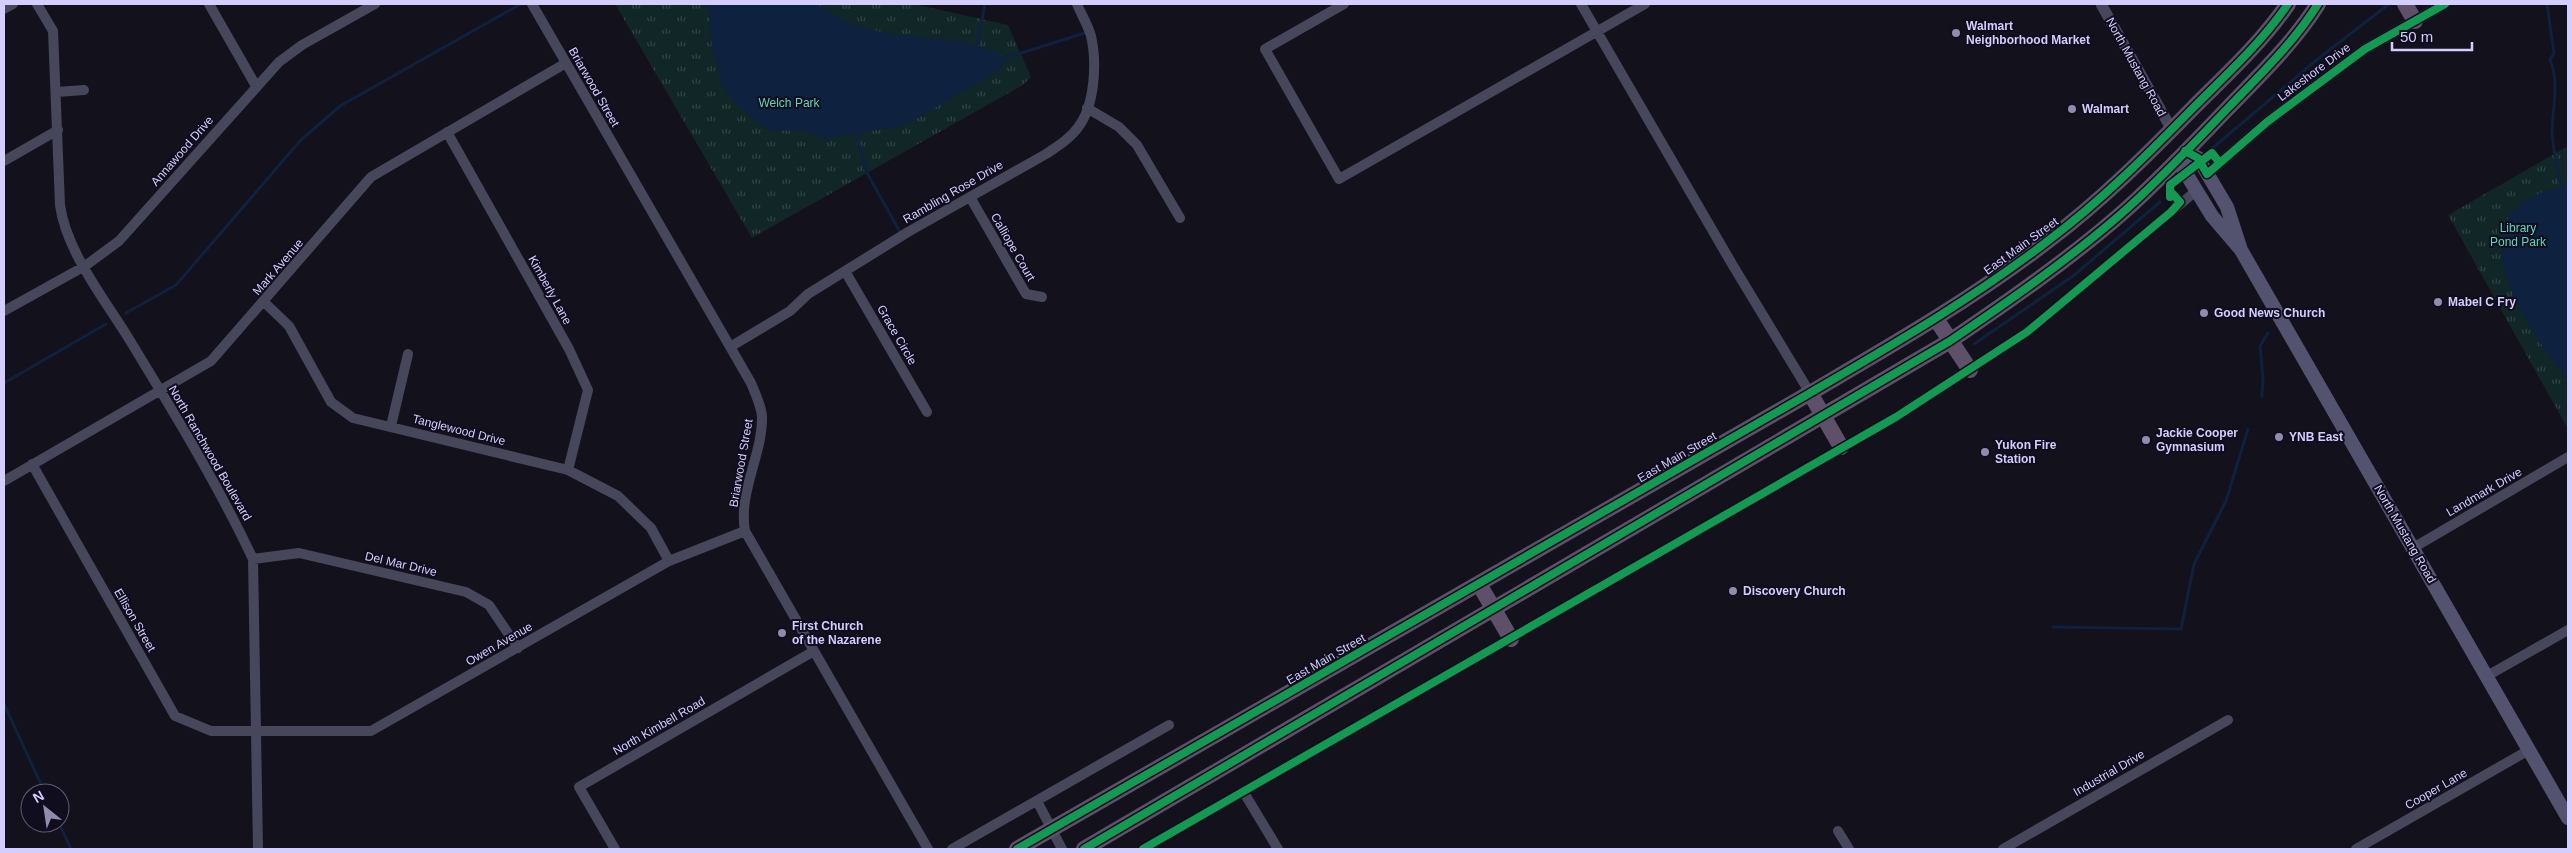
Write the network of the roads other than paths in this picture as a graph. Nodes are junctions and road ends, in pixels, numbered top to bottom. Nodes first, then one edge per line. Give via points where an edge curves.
1 (13, 4) edge
2 (37, 4) edge
3 (209, 4) edge
4 (375, 4) edge
5 (532, 4) edge
6 (1076, 4) edge
7 (1344, 4) edge
8 (1581, 4) edge
9 (1645, 4) edge
10 (2101, 4) edge
11 (2288, 4) edge
12 (2318, 4) edge
13 (2405, 4) edge
14 (2445, 4) edge
15 (4, 9) edge
16 (2415, 21) junction
17 (1597, 31) junction
18 (566, 63) junction
19 (256, 86) junction
20 (84, 90) dead end
21 (57, 92) junction
22 (1087, 108) junction
23 (58, 130) junction
24 (2172, 130) junction
25 (447, 132) junction
26 (2185, 152) junction
27 (4, 161) edge
28 (2207, 174) junction
29 (2196, 191) junction
30 (970, 197) junction
31 (1180, 218) dead end
32 (2241, 250) junction
33 (85, 266) junction
34 (845, 271) junction
35 (1042, 297) dead end
36 (264, 302) junction
37 (4, 312) edge
38 (1936, 319) junction
39 (1950, 341) junction
40 (730, 347) junction
41 (408, 354) dead end
42 (1970, 370) junction
43 (160, 390) junction
44 (1810, 393) junction
45 (927, 412) dead end
46 (1822, 414) junction
47 (391, 426) junction
48 (1841, 447) junction
49 (2568, 457) edge
50 (32, 464) junction
51 (568, 470) junction
52 (4, 481) edge
53 (745, 530) junction
54 (2413, 548) junction
55 (253, 559) junction
56 (669, 561) junction
57 (1479, 584) junction
58 (1493, 608) junction
59 (2568, 630) edge
60 (1511, 639) junction
61 (518, 648) junction
62 (814, 651) junction
63 (2487, 676) junction
64 (2228, 720) dead end
65 (1169, 725) dead end
66 (255, 730) junction
67 (2529, 750) junction
68 (1244, 791) junction
69 (1037, 801) junction
70 (2568, 818) edge
71 (1051, 830) junction
72 (1838, 831) dead end
73 (258, 849) edge
74 (615, 849) edge
75 (928, 849) edge
76 (952, 849) edge
77 (1017, 849) edge
78 (1062, 849) edge
79 (1084, 849) edge
80 (1143, 849) edge
81 (1278, 849) edge
82 (1849, 849) edge
83 (2004, 849) edge
84 (2356, 849) edge

1 - 15 street
2 - 21 street, North Ranchwood Boulevard via 52,31
3 - 19 street
4 - 19 street, Annawood Drive via 293,51
5 - 18 street, Briarwood Street
6 - 22 street, Rambling Rose Drive via 1091,35 1093,65 1091,98
7 - 17 street via 1265,49 1339,179
8 - 17 street
9 - 17 street
10 - 24 street, North Mustang Road
11 - 24 highway, East Main Street via 2252,48
12 - 26 highway via 2275,59
13 - 16 highway
14 - 16 street, Lakeshore Drive
16 - 28 street, Lakeshore Drive via 2365,49 2267,122
17 - 44 street
18 - 25 street, Mark Avenue
18 - 40 street, Briarwood Street
19 - 33 street, Annawood Drive via 119,240
20 - 21 street
21 - 23 street, North Ranchwood Boulevard
22 - 30 street, Rambling Rose Drive via 1080,126 1067,139
22 - 31 street via 1118,127 1137,145
23 - 27 street
23 - 33 street, North Ranchwood Boulevard via 62,216
24 - 26 highway
24 - 38 highway, East Main Street via 2102,197 2050,240
25 - 36 street, Mark Avenue via 371,177
25 - 51 street, Kimberly Lane via 588,390
26 - 28 main road, North Mustang Road via 2198,158
26 - 29 main road, North Mustang Road via 2182,167
26 - 39 highway via 2121,214 2065,259
28 - 32 main road, North Mustang Road via 2227,207
29 - 32 main road, North Mustang Road
29 - 42 street via 2027,332
30 - 34 street, Rambling Rose Drive
30 - 35 street, Calliope Court via 1026,294
32 - 54 main road, North Mustang Road
33 - 37 street, Annawood Drive
33 - 43 street, North Ranchwood Boulevard
34 - 40 street, Rambling Rose Drive via 808,294 790,312
34 - 45 street, Grace Circle
36 - 43 street, Mark Avenue via 211,361
36 - 47 street, Tanglewood Drive via 289,326 330,402 353,418
38 - 39 highway
38 - 44 highway, East Main Street
39 - 42 highway
39 - 46 highway
40 - 53 street, Briarwood Street via 750,383 762,415 746,501
41 - 47 street
42 - 48 street
43 - 50 street, Mark Avenue
43 - 55 street, North Ranchwood Boulevard
44 - 46 highway
44 - 57 highway, East Main Street
46 - 48 highway
46 - 58 highway
47 - 51 street, Tanglewood Drive
48 - 60 street
49 - 54 street, Landmark Drive
50 - 52 street, Mark Avenue
50 - 66 street, Ellison Street via 175,716 211,731
51 - 56 street, Tanglewood Drive via 618,496 652,528
53 - 56 street, Owen Avenue
53 - 62 street
54 - 63 main road, North Mustang Road
55 - 61 street, Del Mar Drive via 299,553 466,592 489,605
55 - 66 street, North Ranchwood Boulevard
56 - 61 street, Owen Avenue
57 - 58 highway
57 - 71 highway, East Main Street
58 - 60 highway
58 - 79 highway
59 - 63 street
60 - 68 street
61 - 66 street, Owen Avenue via 371,731
62 - 74 street, North Kimbell Road via 579,787
62 - 75 street
63 - 67 main road, North Mustang Road
64 - 83 street, Industrial Drive
65 - 69 street
66 - 73 street, North Ranchwood Boulevard
67 - 70 main road, North Mustang Road
67 - 84 street, Cooper Lane
68 - 80 street
68 - 81 street
69 - 71 street
69 - 76 street
71 - 77 highway, East Main Street
71 - 78 street
72 - 82 street

